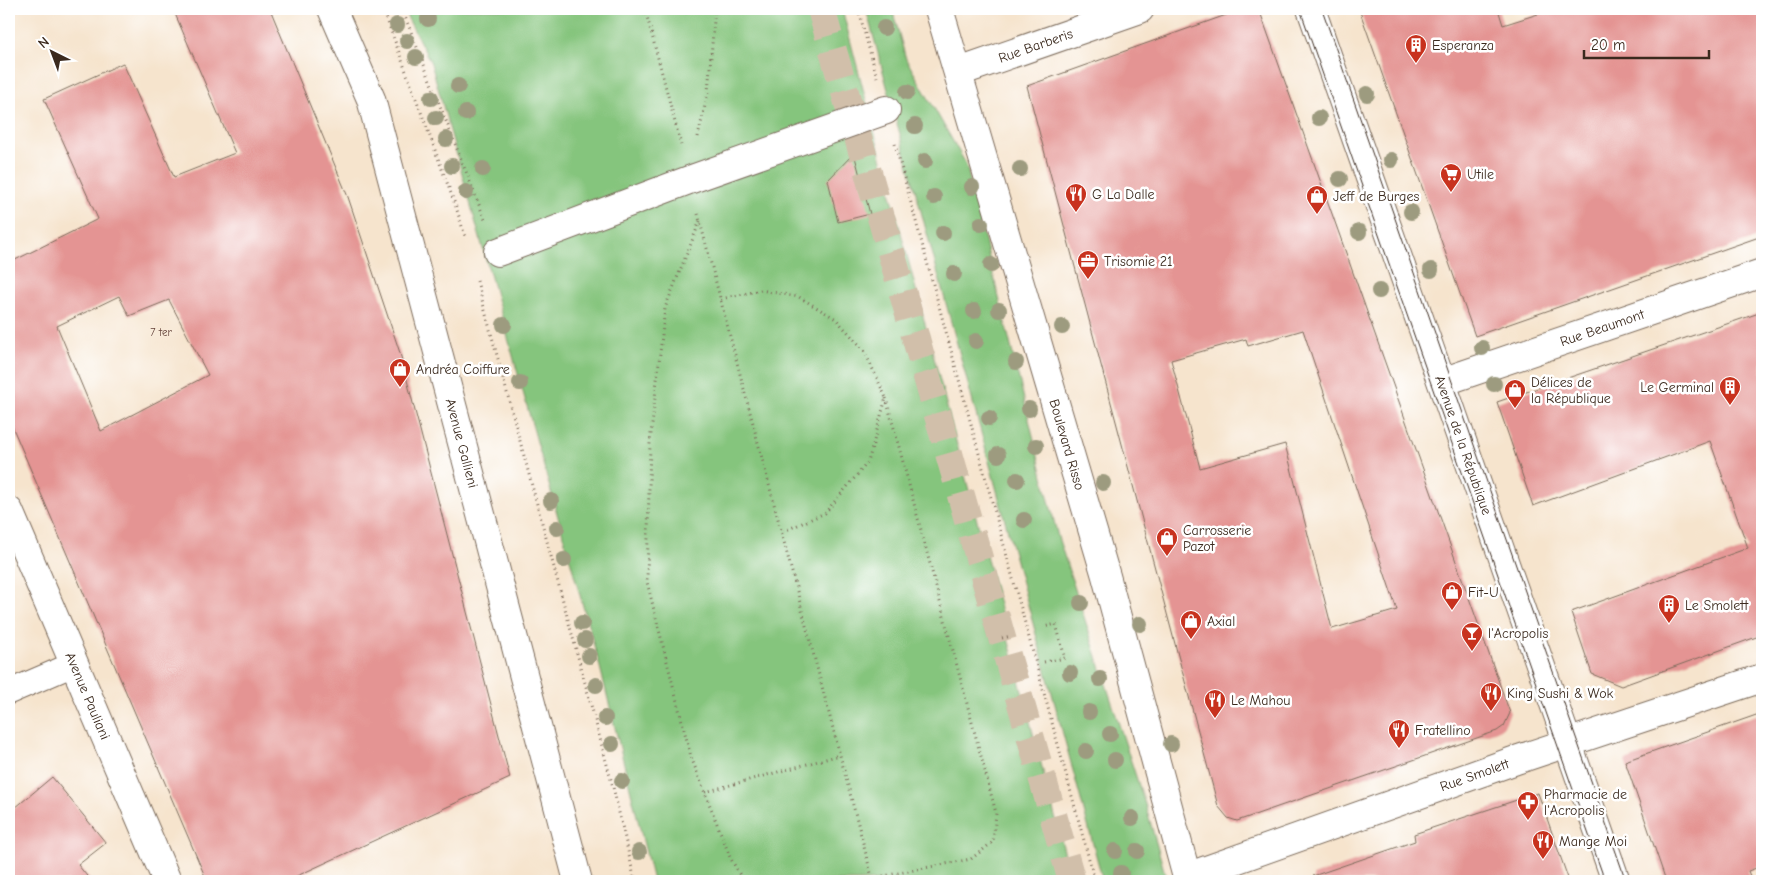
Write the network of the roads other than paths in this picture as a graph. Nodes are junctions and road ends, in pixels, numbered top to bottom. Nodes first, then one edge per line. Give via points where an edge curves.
1 (332, 9) edge
2 (939, 9) edge
3 (1140, 9) edge
4 (1312, 9) edge
5 (959, 72) junction
6 (886, 110) road end
7 (498, 252) road end
8 (1762, 273) edge
9 (1442, 382) junction
10 (9, 511) edge
11 (74, 664) junction
12 (1762, 678) edge
13 (9, 692) edge
14 (1568, 744) junction
15 (1188, 879) edge
16 (576, 880) edge
17 (167, 881) edge
18 (1616, 881) edge

1 - 16 street, Avenue Gallieni via 371,99
2 - 5 street, Boulevard Risso
3 - 5 street, Rue Barberis
4 - 9 street, Avenue de la République
5 - 15 street, Boulevard Risso via 1106,576
6 - 7 street
8 - 9 street, Rue Beaumont
9 - 14 street, Avenue de la République
10 - 11 street, Avenue Pauliani
11 - 13 lane
11 - 17 street, Avenue Pauliani
12 - 14 street, Rue Smolett
14 - 15 street, Rue Smolett
14 - 18 street, Avenue de la République

